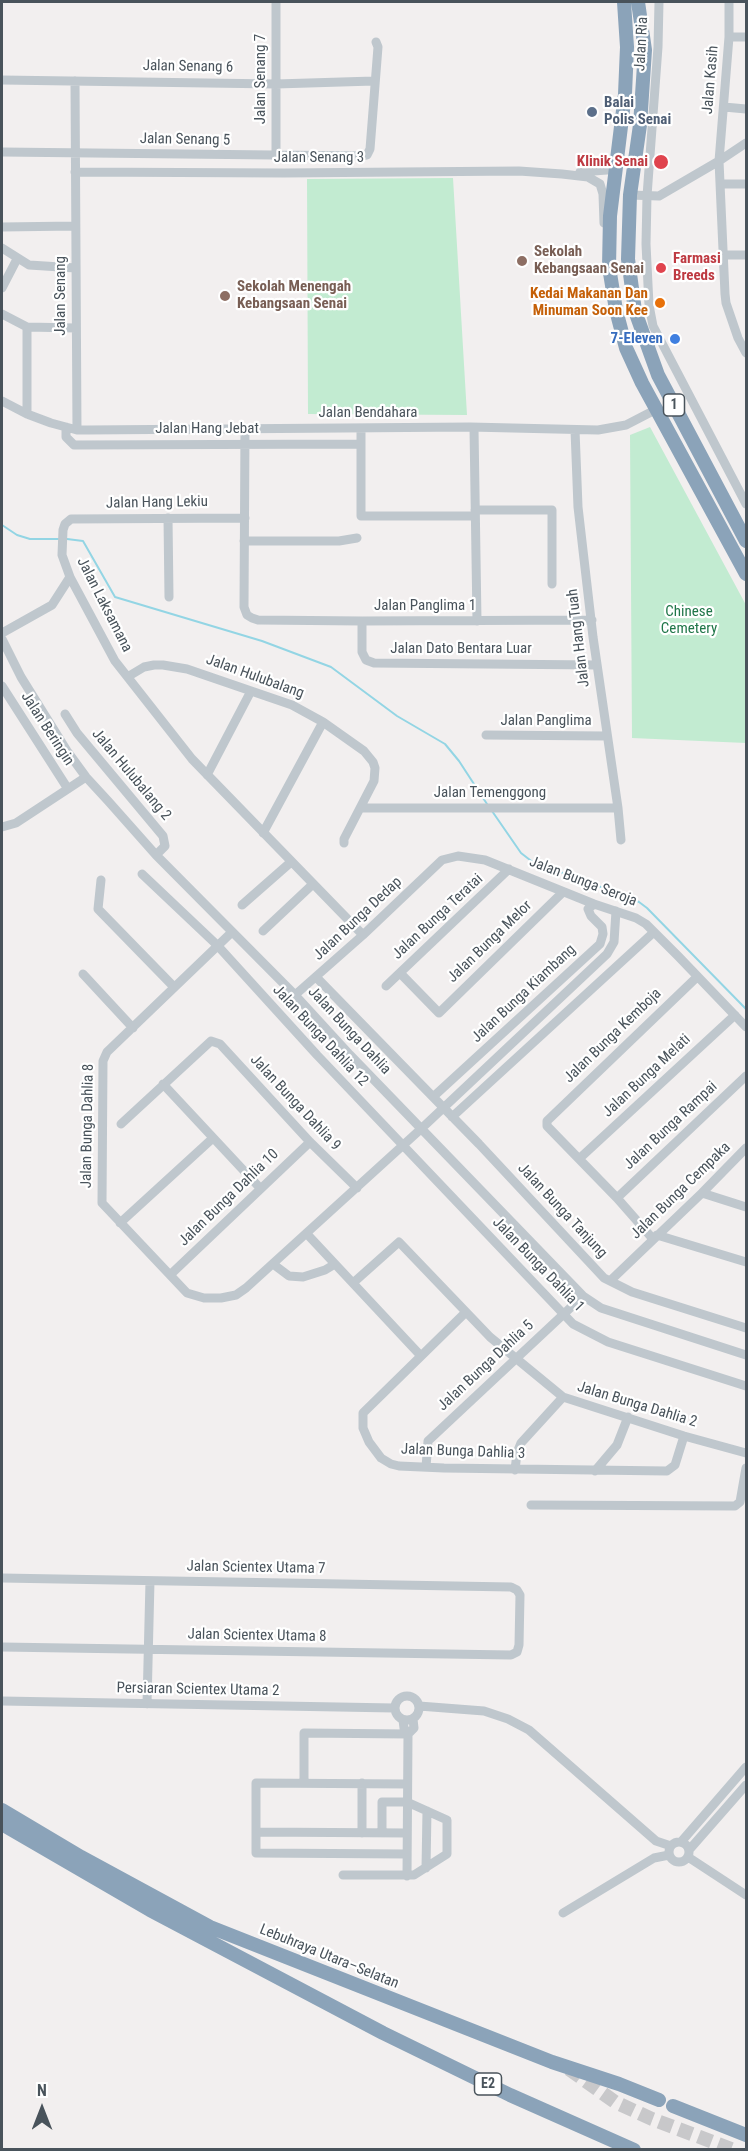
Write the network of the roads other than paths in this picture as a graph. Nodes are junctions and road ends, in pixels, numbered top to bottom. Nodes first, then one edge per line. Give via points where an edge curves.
1 (276, 2) edge
2 (624, 2) edge
3 (638, 2) edge
4 (659, 2) edge
5 (729, 2) edge
6 (747, 37) edge
7 (729, 38) junction
8 (376, 42) dead end
9 (2, 80) edge
10 (75, 81) junction
11 (374, 81) junction
12 (276, 84) junction
13 (724, 107) junction
14 (747, 109) edge
15 (747, 143) edge
16 (2, 152) edge
17 (75, 153) junction
18 (276, 156) junction
19 (618, 160) junction
20 (719, 161) junction
21 (75, 172) junction
22 (562, 174) junction
23 (720, 184) junction
24 (747, 184) edge
25 (630, 195) junction
26 (647, 196) junction
27 (2, 226) edge
28 (75, 226) junction
29 (2, 248) edge
30 (723, 255) junction
31 (747, 255) edge
32 (17, 259) junction
33 (609, 267) junction
34 (76, 268) junction
35 (2, 288) edge
36 (2, 314) edge
37 (27, 327) junction
38 (76, 328) junction
39 (742, 337) edge
40 (747, 353) edge
41 (2, 401) edge
42 (655, 410) junction
43 (27, 414) junction
44 (66, 427) junction
45 (245, 428) junction
46 (361, 428) junction
47 (474, 428) junction
48 (77, 430) junction
49 (575, 430) junction
50 (245, 444) junction
51 (361, 444) junction
52 (747, 504) edge
53 (475, 513) junction
54 (168, 518) junction
55 (244, 518) junction
56 (63, 530) joint
57 (357, 538) dead end
58 (244, 541) junction
59 (747, 541) edge
60 (747, 573) edge
61 (70, 577) junction
62 (552, 584) dead end
63 (170, 597) dead end
64 (592, 620) junction
65 (362, 621) junction
66 (477, 621) junction
67 (2, 633) edge
68 (2, 639) edge
69 (597, 665) junction
70 (129, 676) junction
71 (2, 686) edge
72 (251, 691) junction
73 (65, 714) dead end
74 (323, 722) junction
75 (486, 735) dead end
76 (606, 736) junction
77 (207, 775) junction
78 (86, 777) junction
79 (68, 789) junction
80 (361, 808) junction
81 (618, 808) junction
82 (2, 816) edge
83 (4, 826) edge
84 (262, 832) junction
85 (621, 840) dead end
86 (344, 843) dead end
87 (156, 855) junction
88 (291, 862) junction
89 (440, 862) joint
90 (509, 869) junction
91 (142, 874) dead end
92 (101, 880) dead end
93 (313, 884) junction
94 (563, 892) junction
95 (242, 904) dead end
96 (594, 904) junction
97 (616, 911) junction
98 (263, 931) dead end
99 (232, 932) junction
100 (654, 932) junction
101 (363, 935) junction
102 (217, 945) junction
103 (400, 973) junction
104 (83, 974) dead end
105 (697, 977) junction
106 (317, 978) junction
107 (387, 986) dead end
108 (174, 987) junction
109 (295, 995) junction
110 (735, 1015) junction
111 (747, 1027) edge
112 (133, 1028) junction
113 (747, 1076) edge
114 (163, 1084) junction
115 (433, 1097) junction
116 (444, 1108) junction
117 (452, 1117) junction
118 (122, 1124) dead end
119 (422, 1128) junction
120 (213, 1138) junction
121 (310, 1142) junction
122 (403, 1146) junction
123 (747, 1148) edge
124 (580, 1158) junction
125 (260, 1188) junction
126 (357, 1188) junction
127 (702, 1193) junction
128 (616, 1198) junction
129 (747, 1207) edge
130 (120, 1223) junction
131 (307, 1234) junction
132 (655, 1237) junction
133 (747, 1262) edge
134 (273, 1264) junction
135 (335, 1264) junction
136 (170, 1275) junction
137 (610, 1281) junction
138 (353, 1283) junction
139 (583, 1296) junction
140 (466, 1312) junction
141 (563, 1315) junction
142 (747, 1328) edge
143 (747, 1355) edge
144 (421, 1356) junction
145 (514, 1359) junction
146 (747, 1386) edge
147 (563, 1397) junction
148 (628, 1418) junction
149 (684, 1436) junction
150 (747, 1453) edge
151 (426, 1467) junction
152 (747, 1468) edge
153 (515, 1470) junction
154 (595, 1471) junction
155 (531, 1505) dead end
156 (2, 1578) edge
157 (150, 1581) junction
158 (2, 1647) edge
159 (148, 1649) junction
160 (511, 1655) joint
161 (2, 1701) edge
162 (147, 1704) junction
163 (419, 1706) junction
164 (394, 1708) junction
165 (408, 1719) junction
166 (408, 1734) junction
167 (747, 1767) edge
168 (304, 1783) junction
169 (362, 1783) junction
170 (407, 1784) junction
171 (747, 1785) edge
172 (407, 1802) junction
173 (2, 1810) edge
174 (427, 1811) junction
175 (2, 1824) edge
176 (256, 1832) junction
177 (362, 1833) junction
178 (382, 1833) junction
179 (407, 1833) junction
180 (670, 1850) junction
181 (686, 1850) junction
182 (407, 1854) junction
183 (426, 1868) junction
184 (343, 1875) dead end
185 (407, 1875) junction
186 (747, 1895) edge
187 (564, 1913) dead end
188 (659, 2100) dead end
189 (673, 2106) dead end
190 (747, 2135) edge
191 (634, 2150) edge

1 - 12 street, Jalan Senang 7
2 - 19 highway, 1 via 627,47
3 - 25 highway, 1 via 645,50
4 - 26 street, Jalan Ria
5 - 7 street, Jalan Kasih
6 - 7 street
7 - 13 street, Jalan Kasih
8 - 11 street
9 - 10 street, Jalan Senang 6
10 - 12 street, Jalan Senang 6
10 - 17 street, Jalan Senang
11 - 12 street, Jalan Senang 6
11 - 18 street, Jalan Senang 5 via 367,154
12 - 18 street, Jalan Senang 7
13 - 14 street
13 - 20 street, Jalan Kasih
15 - 20 street
16 - 17 street, Jalan Senang 5
17 - 18 street, Jalan Senang 5
17 - 21 street, Jalan Senang
19 - 22 street, Jalan Senang 3 via 607,170
19 - 33 highway, 1 via 610,216
20 - 23 street, Jalan Kasih
20 - 26 street via 659,196
21 - 22 street, Jalan Senang 3
21 - 28 street, Jalan Senang
22 - 33 street, Jalan Senang 3 via 588,177 600,184
23 - 24 street
23 - 30 street, Jalan Kasih
25 - 26 street
25 - 59 highway, 1 via 628,259 635,310 658,375
26 - 52 street, Jalan Ria via 646,244 653,326
27 - 28 street
28 - 34 street, Jalan Senang
29 - 32 street
30 - 31 street
30 - 39 street, Jalan Kasih via 726,303
32 - 34 street via 33,266
32 - 35 street
33 - 42 highway, 1 via 626,348
34 - 38 street, Jalan Senang
36 - 37 street
37 - 38 street
37 - 43 street
38 - 48 street, Jalan Senang
39 - 40 street, Jalan Kasih
41 - 43 street
42 - 49 street, Jalan Bendahara via 621,426
42 - 60 highway, 1
43 - 44 street
44 - 48 street
44 - 50 street, Jalan Hang Jebat via 66,437 74,445
45 - 46 street, Jalan Bendahara
45 - 48 street, Jalan Bendahara
45 - 50 street
46 - 47 street, Jalan Bendahara
46 - 51 street
47 - 49 street, Jalan Bendahara
47 - 53 street
49 - 64 street, Jalan Hang Tuah via 578,507
50 - 51 street, Jalan Hang Jebat
50 - 55 street
51 - 53 street via 362,516
53 - 62 street via 552,510
53 - 66 street
54 - 55 street, Jalan Hang Lekiu
54 - 56 street, Jalan Hang Lekiu via 69,520
54 - 63 street
55 - 58 street
56 - 61 street, Jalan Laksamana via 63,555
57 - 58 street via 339,542
58 - 65 street, Jalan Panglima 1 via 247,615 258,620
61 - 67 street via 52,605
61 - 70 street, Jalan Laksamana via 115,661
64 - 66 street, Jalan Panglima 1
64 - 69 street, Jalan Hang Tuah
65 - 66 street, Jalan Panglima 1
65 - 69 street, Jalan Dato Bentara Luar via 362,652 366,660 374,663
68 - 78 street, Jalan Bunga Dahlia via 21,677
69 - 76 street, Jalan Hang Tuah
70 - 72 street, Jalan Hulubalang via 144,667 163,665
70 - 77 street, Jalan Laksamana
71 - 79 street, Jalan Beringin
72 - 74 street, Jalan Hulubalang via 292,705
72 - 77 street
73 - 87 street, Jalan Hulubalang 2 via 163,836 165,846
74 - 80 street, Jalan Hulubalang via 373,762 374,781
74 - 84 street
75 - 76 street, Jalan Panglima
76 - 81 street, Jalan Hang Tuah
77 - 84 street, Jalan Laksamana
78 - 79 street
78 - 87 street, Jalan Bunga Dahlia
79 - 83 street via 24,818
80 - 81 street, Jalan Temenggong
80 - 86 street
81 - 85 street, Jalan Hang Tuah
82 - 83 street
84 - 88 street, Jalan Laksamana
87 - 99 street, Jalan Bunga Dahlia
88 - 93 street, Jalan Laksamana
88 - 95 street
89 - 90 street, Jalan Bunga Seroja via 469,857
89 - 101 street, Jalan Bunga Dedap
90 - 94 street, Jalan Bunga Seroja
90 - 103 street, Jalan Bunga Teratai
91 - 102 street, Jalan Bunga Dahlia 12
92 - 108 street via 98,909
93 - 98 street
93 - 101 street, Jalan Laksamana
94 - 96 street, Jalan Bunga Seroja
94 - 103 street, Jalan Bunga Melor via 439,1013
96 - 97 street, Jalan Bunga Seroja
96 - 115 street, Jalan Bunga Kiambang via 588,909 602,927 600,945
97 - 100 street, Jalan Bunga Seroja via 636,918
97 - 116 street, Jalan Bunga Dahlia 8 via 614,942 607,954
99 - 102 street, Jalan Bunga Dahlia 8
99 - 109 street, Jalan Bunga Dahlia
100 - 105 street, Jalan Bunga Seroja
100 - 117 street
101 - 106 street, Jalan Bunga Dedap
102 - 108 street, Jalan Bunga Dahlia 8
102 - 122 street, Jalan Bunga Dahlia 12
103 - 107 street, Jalan Bunga Teratai
104 - 112 street
105 - 110 street, Jalan Bunga Seroja
105 - 124 street, Jalan Bunga Kemboja via 550,1116 547,1126
106 - 109 street, Jalan Bunga Dedap
106 - 115 street, Jalan Bunga Tanjung
108 - 112 street, Jalan Bunga Dahlia 8
109 - 119 street, Jalan Bunga Dahlia
110 - 111 street, Jalan Bunga Seroja
110 - 124 street, Jalan Bunga Melati
112 - 130 street, Jalan Bunga Dahlia 8 via 102,1061 102,1203
113 - 128 street, Jalan Bunga Rampai
114 - 118 street
114 - 120 street
114 - 121 street, Jalan Bunga Dahlia 9 via 211,1041 220,1044
115 - 116 street, Jalan Bunga Tanjung
116 - 117 street, Jalan Bunga Tanjung
116 - 119 street, Jalan Bunga Dahlia 8
117 - 137 street, Jalan Bunga Tanjung
119 - 122 street, Jalan Bunga Dahlia 8
119 - 139 street, Jalan Bunga Dahlia
120 - 125 street
120 - 130 street
121 - 125 street, Jalan Bunga Dahlia 10
121 - 126 street, Jalan Bunga Dahlia 9
122 - 126 street, Jalan Bunga Dahlia 8
122 - 141 street, Jalan Bunga Dahlia 1
123 - 127 street, Jalan Bunga Cempaka
124 - 128 street
125 - 136 street, Jalan Bunga Dahlia 10
126 - 131 street, Jalan Bunga Dahlia 8
127 - 129 street
127 - 132 street, Jalan Bunga Cempaka
128 - 132 street
130 - 136 street, Jalan Bunga Dahlia 8
131 - 134 street, Jalan Bunga Dahlia 8
131 - 135 street
132 - 133 street
132 - 137 street, Jalan Bunga Cempaka
134 - 135 street via 289,1276 303,1277
134 - 136 street, Jalan Bunga Dahlia 8 via 236,1295 220,1298 193,1296
135 - 138 street
137 - 142 street, Jalan Bunga Tanjung via 632,1292
138 - 140 street, Jalan Bunga Dahlia 2 via 399,1242
138 - 144 street
139 - 141 street, Jalan Bunga Dahlia 5
139 - 143 street, Jalan Bunga Dahlia via 601,1308
140 - 144 street, Jalan Bunga Dahlia 3
140 - 145 street, Jalan Bunga Dahlia 2
141 - 145 street, Jalan Bunga Dahlia 5
141 - 146 street, Jalan Bunga Dahlia 1 via 582,1330 608,1342
144 - 151 street, Jalan Bunga Dahlia 3 via 363,1413 363,1428 381,1458 399,1466
145 - 147 street, Jalan Bunga Dahlia 2
145 - 151 street, Jalan Bunga Dahlia 5 via 428,1441
147 - 148 street, Jalan Bunga Dahlia 2
147 - 153 street via 518,1448
148 - 149 street, Jalan Bunga Dahlia 2
148 - 154 street via 617,1445
149 - 150 street, Jalan Bunga Dahlia 2
149 - 154 street, Jalan Bunga Dahlia 3 via 675,1465 667,1471
151 - 153 street, Jalan Bunga Dahlia 3
152 - 155 street via 740,1502 735,1506
153 - 154 street, Jalan Bunga Dahlia 3
156 - 157 street, Jalan Scientex Utama 7
157 - 159 street
157 - 160 street, Jalan Scientex Utama 7 via 511,1587 520,1595 519,1645
158 - 159 street, Jalan Scientex Utama 8
159 - 160 street, Jalan Scientex Utama 8
159 - 162 street
161 - 162 street, Persiaran Scientex Utama 2
162 - 164 street, Persiaran Scientex Utama 2
163 - 164 street via 412,1696 405,1695
163 - 165 street via 418,1713
163 - 180 street via 484,1711 529,1730
164 - 165 street via 397,1715
165 - 166 street via 404,1728
166 - 168 street via 304,1733
166 - 170 street
167 - 181 street
168 - 169 street
168 - 176 street via 256,1783
169 - 170 street
169 - 177 street
170 - 172 street
171 - 181 street
172 - 174 street
172 - 178 street via 382,1802
172 - 179 street
173 - 188 highway, Lebuhraya Utara–Selatan via 210,1927 552,2062
174 - 183 street
174 - 183 street via 447,1820 447,1854
175 - 191 highway, E2 via 150,1910 383,2033
176 - 177 street
176 - 182 street via 256,1853
177 - 178 street
178 - 179 street
179 - 182 street
180 - 181 street via 675,1843
180 - 181 street via 676,1862 682,1862
180 - 187 street
181 - 186 street
182 - 185 street
183 - 185 street
184 - 185 street
189 - 190 highway

